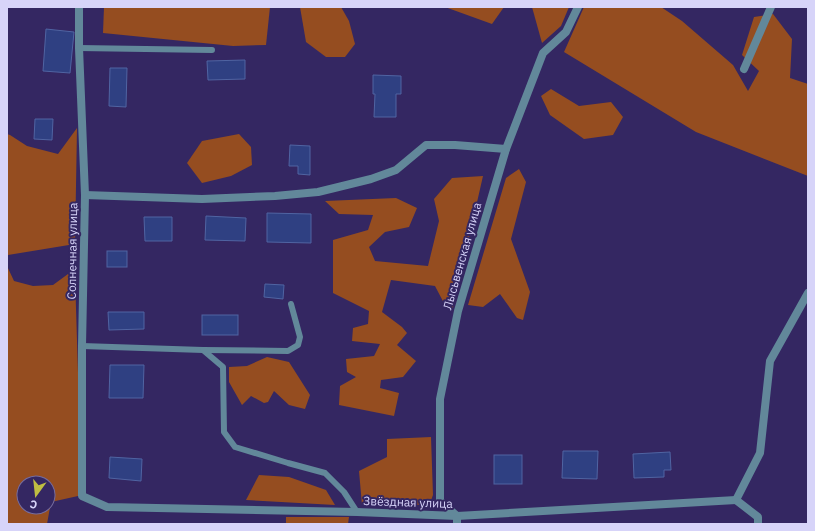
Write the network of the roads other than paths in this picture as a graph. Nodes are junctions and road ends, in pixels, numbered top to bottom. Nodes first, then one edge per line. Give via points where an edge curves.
1 (79, 7) edge
2 (578, 7) edge
3 (771, 7) edge
4 (79, 48) junction
5 (212, 50) dead end
6 (744, 69) dead end
7 (506, 149) junction
8 (85, 195) junction
9 (808, 293) edge
10 (291, 304) dead end
11 (82, 346) junction
12 (204, 350) junction
13 (82, 496) joint
14 (736, 500) junction
15 (357, 512) junction
16 (457, 520) edge
17 (758, 524) edge

1 - 4 street, Солнечная улица
2 - 7 street, Лысьвенская улица via 566,32 543,53
3 - 6 street
4 - 5 lane
4 - 8 street, Солнечная улица
7 - 8 street via 426,145 396,170 371,180 318,192 202,199
7 - 16 street, Лысьвенская улица via 458,311 440,399 440,501
8 - 11 street, Солнечная улица
9 - 14 street via 770,361 760,453
10 - 12 lane via 300,337 298,346 288,351
11 - 12 lane
11 - 13 street, Солнечная улица
12 - 15 lane via 223,367 224,432 235,447 325,473 344,492
13 - 15 street, Звёздная улица via 108,507
14 - 16 street, Звёздная улица
14 - 17 street via 758,517
15 - 16 street, Звёздная улица

